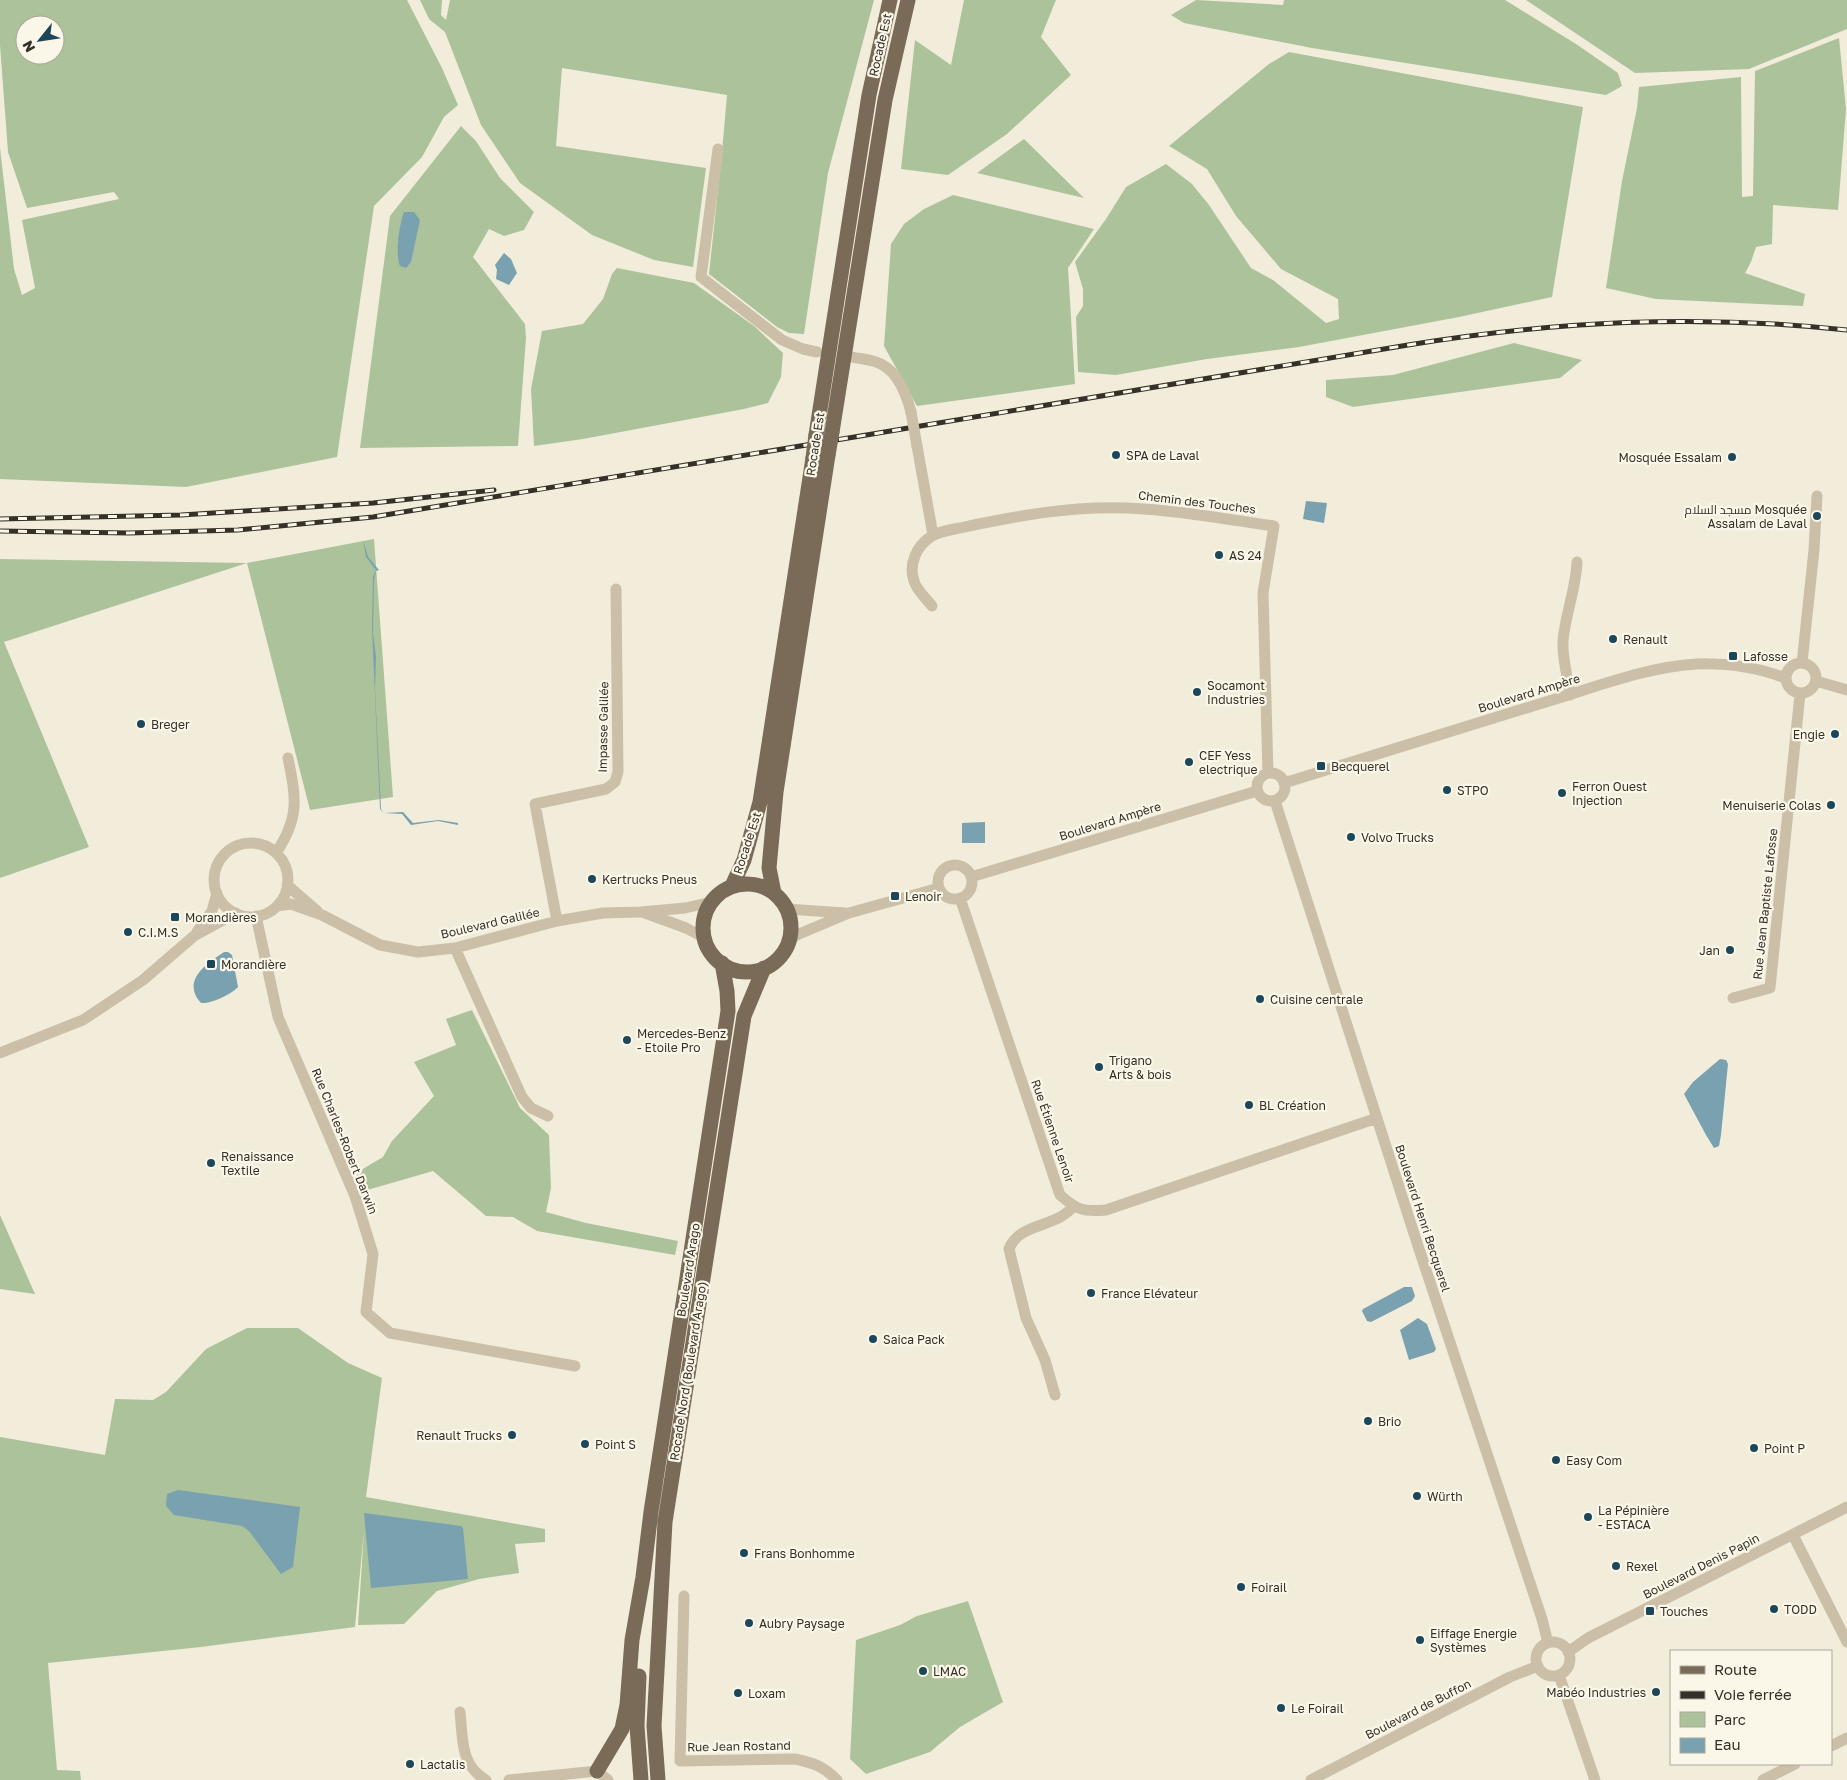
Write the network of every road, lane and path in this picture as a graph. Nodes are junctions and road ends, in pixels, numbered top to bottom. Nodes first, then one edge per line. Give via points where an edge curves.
1 (890, 0) edge
2 (908, 0) edge
3 (718, 149) dead end
4 (817, 352) dead end
5 (852, 357) dead end
6 (1818, 496) dead end
7 (933, 535) junction
8 (1577, 562) dead end
9 (616, 589) dead end
10 (932, 606) dead end
11 (1802, 663) junction
12 (1785, 678) junction
13 (1816, 681) junction
14 (1847, 690) edge
15 (1800, 694) junction
16 (1570, 695) junction
17 (288, 758) dead end
18 (1268, 773) junction
19 (1284, 783) junction
20 (1257, 791) junction
21 (1275, 801) junction
22 (276, 853) junction
23 (970, 877) junction
24 (287, 885) junction
25 (732, 886) junction
26 (939, 888) junction
27 (217, 893) junction
28 (774, 893) junction
29 (960, 898) junction
30 (712, 902) junction
31 (277, 906) junction
32 (787, 910) junction
33 (641, 912) junction
34 (236, 913) junction
35 (849, 913) junction
36 (322, 915) junction
37 (256, 916) junction
38 (557, 921) junction
39 (194, 936) junction
40 (705, 938) junction
41 (790, 939) junction
42 (455, 948) junction
43 (722, 964) junction
44 (764, 968) junction
45 (1733, 998) dead end
46 (0, 1053) edge
47 (548, 1116) dead end
48 (1377, 1118) junction
49 (1073, 1206) junction
50 (575, 1366) dead end
51 (1055, 1395) dead end
52 (1847, 1507) edge
53 (1793, 1535) junction
54 (643, 1578) junction
55 (684, 1596) dead end
56 (1847, 1642) edge
57 (1548, 1643) junction
58 (1568, 1652) junction
59 (1538, 1666) junction
60 (1559, 1674) junction
61 (460, 1712) dead end
62 (1847, 1738) edge
63 (1832, 1746) edge
64 (1793, 1765) edge
65 (602, 1775) edge
66 (486, 1780) edge
67 (516, 1780) edge
68 (641, 1780) edge
69 (658, 1780) edge
70 (837, 1780) edge
71 (1311, 1780) edge
72 (1595, 1780) edge
73 (1763, 1780) edge

1 - 25 main road, Rocade Est, bridge via 868,95 760,802 744,860
2 - 28 main road, Rocade Est, bridge via 885,100 776,792 769,868
3 - 4 street via 701,277 782,340
5 - 7 street, bridge via 876,362 888,369 904,391 911,412
6 - 11 street
7 - 10 street via 914,555 912,568 914,581
7 - 18 street, Chemin des Touches via 1021,515 1078,508 1186,512 1274,526 1263,593
8 - 16 street via 1563,639
9 - 38 street, Impasse Galilée via 618,772 615,782 606,788 535,804
11 - 12 street via 1789,668
11 - 13 street via 1814,672
12 - 15 street via 1788,687
12 - 16 street, Boulevard Ampère via 1734,665 1696,664 1635,675
13 - 14 street
13 - 15 street via 1812,689
15 - 45 street, Rue Jean Baptiste Lafosse via 1770,988
16 - 19 street, Boulevard Ampère
17 - 22 street via 296,795 288,836
18 - 19 street via 1280,776
18 - 20 street via 1260,778
19 - 21 street via 1284,792
20 - 21 street via 1266,800
20 - 23 street, Boulevard Ampère
21 - 48 street, Boulevard Henri Becquerel
22 - 24 street via 283,862
22 - 27 street via 256,843 234,847 218,864 215,875
23 - 26 street via 964,868 948,866 940,873
23 - 29 street via 968,892
24 - 31 street
24 - 36 street, Boulevard Galilée
25 - 28 main road via 761,886
25 - 30 main road
26 - 29 street via 945,896
26 - 35 street
27 - 34 street via 221,901
27 - 39 street via 212,911
28 - 32 main road
29 - 49 street, Rue Étienne Lenoir via 1060,1195
30 - 33 street, Boulevard Galilée
30 - 40 main road via 704,920
31 - 36 street, Boulevard Galilée via 291,904
31 - 37 street
32 - 35 street
32 - 41 main road
33 - 38 street, Boulevard Galilée via 603,912
33 - 40 street, Boulevard Galilée
34 - 37 street
34 - 39 street
35 - 41 street
36 - 42 street, Boulevard Galilée via 380,945 418,952
37 - 50 street, Rue Charles-Robert Darwin via 278,1017 355,1196 373,1254 366,1312 390,1333
38 - 42 street, Boulevard Galilée
39 - 46 street via 143,980 83,1020
40 - 43 main road via 713,955
41 - 44 main road via 780,957
42 - 47 street via 522,1097 531,1108
43 - 44 main road via 749,972
43 - 54 main road, Boulevard Arago via 728,1011
44 - 69 main road, Rocade Nord (Boulevard Arago) via 744,1016 665,1522 654,1726
48 - 49 street via 1106,1210 1087,1212
48 - 57 street, Boulevard Henri Becquerel
49 - 51 street via 1069,1212 1019,1235 1009,1250 1026,1318 1045,1360
52 - 53 street, Boulevard Denis Papin
53 - 56 street
53 - 58 street, Boulevard Denis Papin via 1588,1638
54 - 65 main road via 632,1640 627,1705 622,1729
54 - 68 main road via 637,1726
55 - 70 street, Rue Jean Rostand via 680,1761 795,1759 812,1762
57 - 58 street via 1562,1644
57 - 59 street via 1537,1655
58 - 60 street via 1568,1668
59 - 60 street via 1549,1675
59 - 71 street, Boulevard de Buffon via 1510,1677
60 - 72 street
61 - 66 street via 464,1753 477,1774
62 - 63 street
64 - 73 street
65 - 67 street

